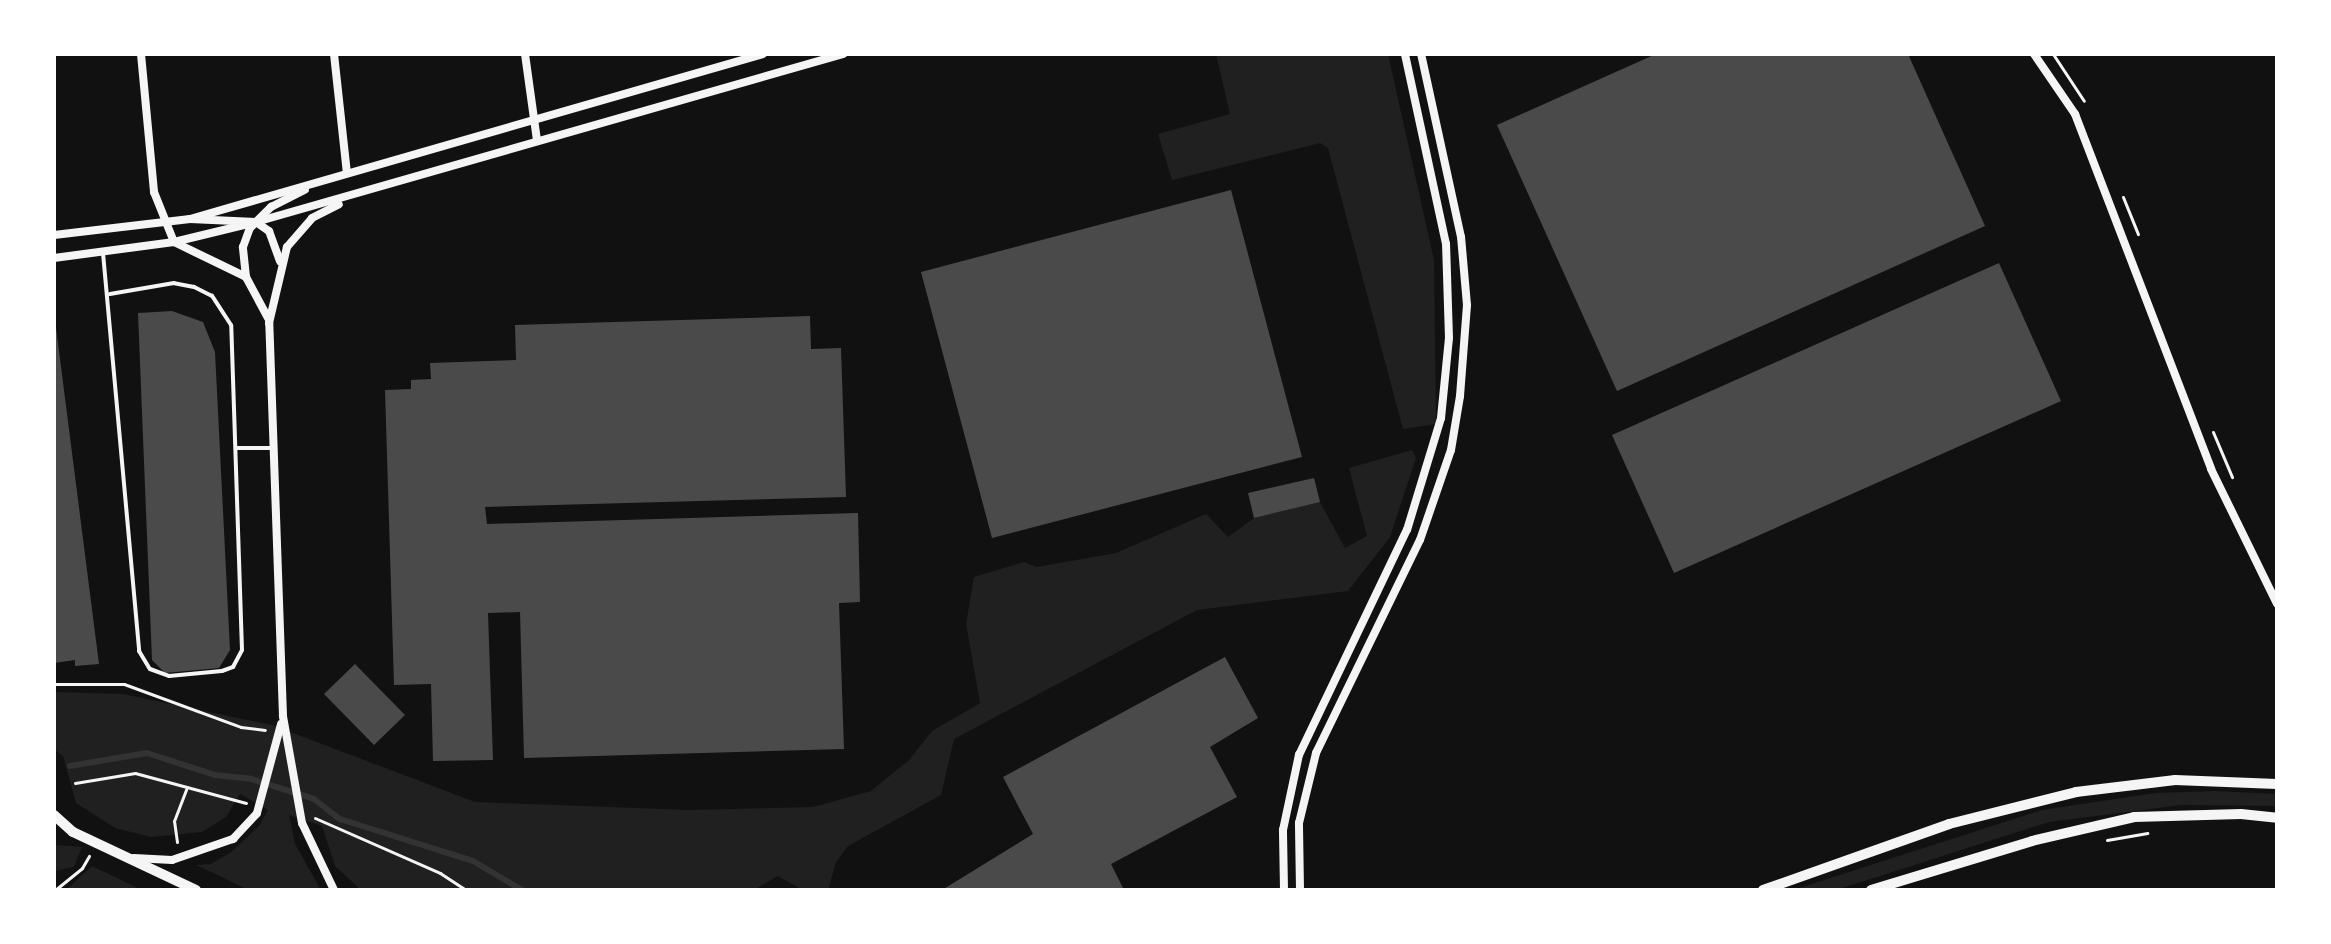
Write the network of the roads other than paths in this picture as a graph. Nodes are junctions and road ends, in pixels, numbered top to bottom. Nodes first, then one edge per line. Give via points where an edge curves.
1 (141, 54) edge
2 (334, 54) edge
3 (525, 54) edge
4 (763, 54) edge
5 (843, 54) edge
6 (1405, 54) edge
7 (1421, 54) edge
8 (2034, 54) edge
9 (533, 122) junction
10 (537, 140) junction
11 (347, 173) junction
12 (318, 183) junction
13 (357, 195) junction
14 (190, 219) junction
15 (167, 221) junction
16 (256, 222) junction
17 (54, 235) edge
18 (174, 242) junction
19 (103, 253) junction
20 (54, 258) edge
21 (280, 261) junction
22 (246, 277) junction
23 (110, 294) junction
24 (269, 323) junction
25 (237, 448) junction
26 (272, 448) junction
27 (2277, 604) edge
28 (282, 712) junction
29 (2277, 777) edge
30 (2262, 783) junction
31 (2277, 784) edge
32 (54, 815) edge
33 (2277, 818) edge
34 (54, 832) edge
35 (73, 832) junction
36 (127, 857) junction
37 (196, 890) edge
38 (334, 890) edge
39 (1284, 890) edge
40 (1300, 890) edge
41 (1763, 890) edge
42 (1871, 890) edge

1 - 15 street via 154,192
2 - 11 street
3 - 9 street
4 - 9 street
5 - 10 street
6 - 39 street via 1446,244 1449,338 1441,418 1407,530 1299,755 1283,830
7 - 40 street via 1461,237 1467,305 1460,396 1451,450 1420,540 1316,753 1299,823
8 - 27 street via 2075,114 2211,469
9 - 10 street
9 - 11 street
10 - 13 street
11 - 12 street
12 - 14 street
12 - 16 street via 271,207
13 - 16 street
13 - 21 street via 298,230
14 - 15 street
14 - 16 street
15 - 17 street
15 - 18 street
16 - 18 street
16 - 21 street via 277,244
16 - 22 street via 243,247
18 - 19 street
18 - 22 street
19 - 20 street
19 - 23 lane
21 - 24 street
22 - 24 street
23 - 25 lane via 174,283 212,296 225,311 233,341
23 - 25 lane via 139,651 145,665 159,674 222,671 240,659
24 - 26 street
25 - 26 lane
26 - 28 street
28 - 36 street via 273,763 257,808 233,839 205,853 172,860
28 - 38 street via 304,819
29 - 30 street
30 - 31 street
30 - 41 street via 2175,780 2076,792 1949,824
32 - 35 street
33 - 42 street via 2134,817 2032,841
34 - 35 street
35 - 36 street
36 - 37 street

